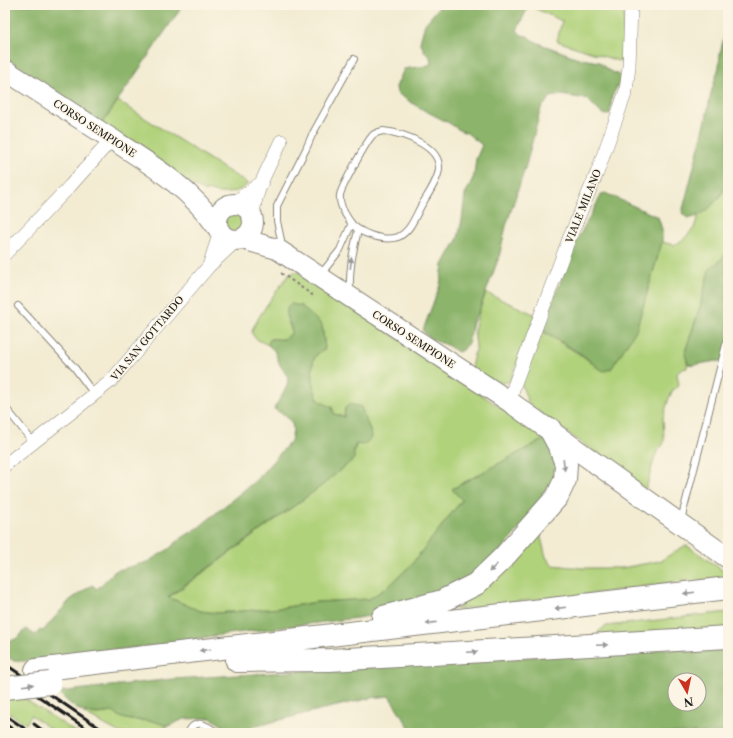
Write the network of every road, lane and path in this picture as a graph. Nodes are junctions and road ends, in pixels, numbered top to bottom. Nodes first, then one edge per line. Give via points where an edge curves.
1 (631, 5) edge
2 (354, 60) dead end
3 (5, 70) edge
4 (112, 139) junction
5 (281, 141) dead end
6 (262, 182) junction
7 (183, 188) junction
8 (232, 204) junction
9 (253, 216) junction
10 (351, 225) junction
11 (358, 230) junction
12 (229, 235) junction
13 (278, 250) junction
14 (5, 254) edge
15 (209, 266) junction
16 (281, 273) dead end
17 (318, 276) junction
18 (315, 297) dead end
19 (351, 297) junction
20 (18, 306) dead end
21 (728, 337) edge
22 (94, 394) junction
23 (510, 402) junction
24 (9, 412) dead end
25 (550, 429) junction
26 (34, 442) junction
27 (5, 465) edge
28 (680, 523) junction
29 (728, 558) edge
30 (728, 588) edge
31 (728, 603) edge
32 (728, 637) edge
33 (236, 654) junction
34 (5, 673) edge
35 (43, 676) junction
36 (5, 688) edge
37 (188, 733) edge
38 (218, 733) edge

1 - 23 street, VIALE MILANO via 626,91
2 - 13 lane via 312,135 277,206 281,240
3 - 4 main road, CORSO SEMPIONE
4 - 7 main road, CORSO SEMPIONE
4 - 14 street
5 - 6 street
6 - 8 street
6 - 9 street
7 - 8 main road, CORSO SEMPIONE
7 - 12 main road, CORSO SEMPIONE
8 - 9 main road via 246,207
8 - 12 main road via 220,211 216,221
9 - 12 main road via 253,228 247,236
9 - 13 main road, CORSO SEMPIONE
10 - 11 lane
10 - 11 lane via 342,208 340,194 372,135 383,131 392,132 407,136 429,148 440,162 438,174 409,228 398,237 388,238
10 - 17 lane via 340,250
19 -> 11 lane via 349,275
12 - 13 main road, CORSO SEMPIONE
12 - 15 street, VIA SAN GOTTARDO
12 - 15 street, VIA SAN GOTTARDO
13 - 17 main road, CORSO SEMPIONE
15 - 22 street, VIA SAN GOTTARDO via 111,381
16 - 18 path
17 - 19 main road, CORSO SEMPIONE
19 - 23 main road, CORSO SEMPIONE
20 - 22 lane via 74,367
21 - 28 lane
22 - 26 street, VIA SAN GOTTARDO
23 - 25 main road, CORSO SEMPIONE
24 - 26 lane
25 - 28 main road
25 -> 33 highway via 566,464 565,480 557,497 503,558 476,584 442,601
26 - 27 street, VIA SAN GOTTARDO
28 - 29 main road
30 -> 33 highway
31 - 33 highway
33 -> 32 highway via 330,660
33 - 35 highway
34 - 35 highway
36 -> 35 highway, bridge
37 - 38 lane via 197,724 204,724

